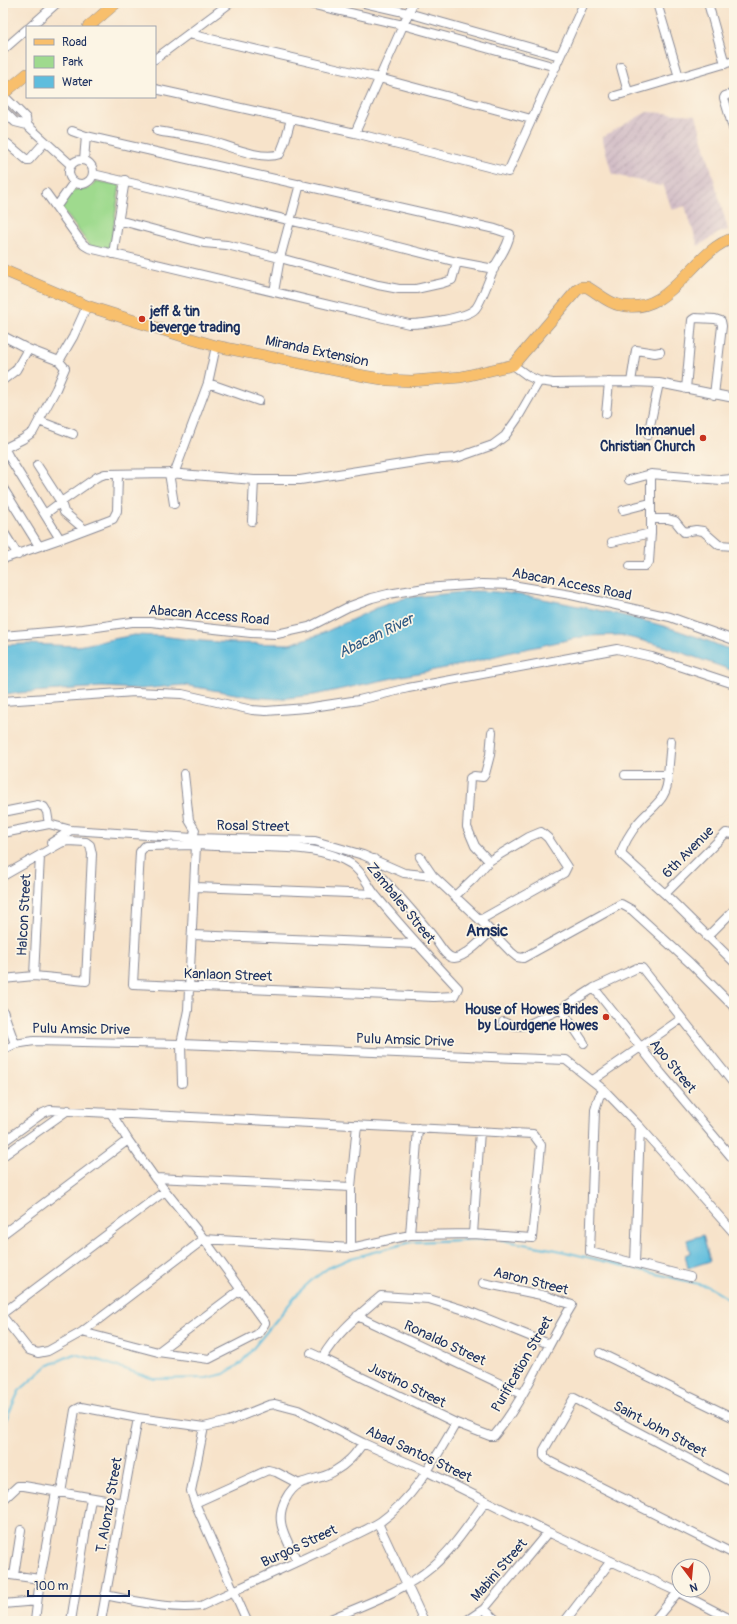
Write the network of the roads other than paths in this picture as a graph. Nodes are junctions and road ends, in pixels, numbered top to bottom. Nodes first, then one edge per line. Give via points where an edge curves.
1 (57, 3) edge
2 (116, 3) edge
3 (230, 3) edge
4 (306, 3) edge
5 (364, 3) edge
6 (412, 3) edge
7 (582, 3) edge
8 (657, 3) edge
9 (708, 3) edge
10 (408, 13) junction
11 (403, 24) junction
12 (31, 26) edge
13 (89, 26) edge
14 (26, 30) edge
15 (189, 34) junction
16 (3, 50) edge
17 (560, 56) junction
18 (156, 57) edge
19 (734, 61) edge
20 (725, 64) junction
21 (556, 67) junction
22 (621, 67) dead end
23 (26, 75) edge
24 (679, 77) junction
25 (379, 78) junction
26 (156, 89) edge
27 (628, 92) junction
28 (734, 93) edge
29 (3, 95) edge
30 (615, 96) dead end
31 (3, 110) edge
32 (292, 119) junction
33 (531, 119) junction
34 (27, 125) junction
35 (72, 131) dead end
36 (157, 131) dead end
37 (734, 131) edge
38 (355, 133) junction
39 (86, 136) junction
40 (45, 142) junction
41 (8, 144) dead end
42 (84, 160) junction
43 (71, 165) junction
44 (93, 174) junction
45 (125, 180) junction
46 (74, 182) junction
47 (300, 184) junction
48 (46, 193) dead end
49 (57, 206) junction
50 (118, 220) junction
51 (291, 220) junction
52 (734, 238) edge
53 (113, 254) junction
54 (280, 258) junction
55 (457, 262) junction
56 (494, 269) junction
57 (3, 270) edge
58 (274, 292) junction
59 (87, 306) junction
60 (3, 336) edge
61 (216, 346) junction
62 (28, 349) junction
63 (660, 352) dead end
64 (59, 361) junction
65 (513, 365) junction
66 (3, 380) edge
67 (539, 381) junction
68 (609, 382) junction
69 (631, 382) junction
70 (208, 383) junction
71 (659, 383) junction
72 (686, 389) junction
73 (714, 395) junction
74 (734, 398) edge
75 (259, 401) dead end
76 (606, 414) dead end
77 (39, 421) junction
78 (73, 434) dead end
79 (648, 435) dead end
80 (4, 448) edge
81 (37, 466) dead end
82 (172, 473) junction
83 (651, 474) junction
84 (118, 475) junction
85 (734, 477) edge
86 (254, 480) junction
87 (629, 480) dead end
88 (3, 488) edge
89 (62, 502) junction
90 (650, 502) junction
91 (174, 504) dead end
92 (623, 510) dead end
93 (45, 514) junction
94 (651, 519) junction
95 (252, 521) dead end
96 (84, 529) junction
97 (3, 531) edge
98 (652, 533) junction
99 (60, 540) junction
100 (612, 542) dead end
101 (39, 546) junction
102 (734, 546) edge
103 (18, 555) junction
104 (3, 558) edge
105 (630, 566) dead end
106 (3, 636) edge
107 (734, 640) edge
108 (734, 684) edge
109 (3, 701) edge
110 (492, 732) dead end
111 (671, 741) dead end
112 (184, 774) dead end
113 (668, 775) junction
114 (625, 776) dead end
115 (3, 812) edge
116 (49, 824) junction
117 (71, 830) junction
118 (3, 833) edge
119 (733, 834) edge
120 (195, 842) junction
121 (145, 846) joint
122 (40, 856) junction
123 (420, 857) dead end
124 (374, 859) junction
125 (489, 861) junction
126 (3, 868) edge
127 (3, 876) edge
128 (433, 876) junction
129 (195, 887) junction
130 (374, 894) junction
131 (665, 894) junction
132 (455, 896) junction
133 (734, 910) edge
134 (480, 920) junction
135 (491, 931) junction
136 (192, 935) junction
137 (708, 937) junction
138 (416, 944) junction
139 (734, 962) edge
140 (34, 976) junction
141 (3, 979) edge
142 (189, 986) junction
143 (458, 988) joint
144 (594, 988) junction
145 (734, 1007) edge
146 (561, 1009) junction
147 (3, 1012) edge
148 (681, 1019) junction
149 (503, 1022) dead end
150 (584, 1043) dead end
151 (15, 1044) junction
152 (181, 1044) junction
153 (640, 1046) junction
154 (3, 1050) edge
155 (593, 1080) junction
156 (182, 1083) dead end
157 (734, 1084) edge
158 (604, 1090) junction
159 (68, 1110) junction
160 (111, 1112) junction
161 (357, 1125) junction
162 (640, 1127) junction
163 (418, 1128) junction
164 (480, 1132) junction
165 (128, 1140) junction
166 (3, 1142) edge
167 (3, 1156) edge
168 (734, 1160) edge
169 (155, 1178) junction
170 (351, 1187) junction
171 (165, 1191) junction
172 (734, 1233) edge
173 (3, 1234) edge
174 (473, 1234) junction
175 (410, 1235) junction
176 (204, 1239) junction
177 (351, 1248) junction
178 (635, 1263) junction
179 (690, 1277) dead end
180 (483, 1283) dead end
181 (240, 1290) junction
182 (572, 1305) joint
183 (3, 1313) edge
184 (358, 1316) junction
185 (3, 1317) edge
186 (82, 1332) junction
187 (549, 1344) junction
188 (158, 1352) junction
189 (600, 1353) dead end
190 (311, 1354) dead end
191 (322, 1358) junction
192 (522, 1394) junction
193 (138, 1418) junction
194 (734, 1418) edge
195 (456, 1423) junction
196 (204, 1427) junction
197 (494, 1436) joint
198 (363, 1443) junction
199 (428, 1472) junction
200 (734, 1483) edge
201 (299, 1484) junction
202 (59, 1492) junction
203 (91, 1498) junction
204 (3, 1500) edge
205 (486, 1501) junction
206 (123, 1503) junction
207 (195, 1503) junction
208 (378, 1523) junction
209 (21, 1530) dead end
210 (548, 1532) junction
211 (734, 1554) edge
212 (297, 1561) junction
213 (611, 1561) junction
214 (3, 1574) edge
215 (14, 1575) junction
216 (40, 1579) junction
217 (407, 1585) junction
218 (671, 1589) edge
219 (234, 1591) junction
220 (105, 1595) junction
221 (673, 1598) edge
222 (690, 1598) edge
223 (37, 1601) junction
224 (3, 1604) edge
225 (484, 1609) junction
226 (35, 1621) edge
227 (71, 1621) edge
228 (101, 1621) edge
229 (247, 1621) edge
230 (326, 1621) edge
231 (424, 1621) edge
232 (466, 1621) edge
233 (497, 1621) edge
234 (565, 1621) edge
235 (654, 1621) edge
236 (734, 1621) edge

1 - 12 street
2 - 13 main road
3 - 15 street
4 - 11 street
5 - 10 street
6 - 10 street
7 - 17 street
8 - 24 street
9 - 20 street
10 - 11 street
10 - 17 street
11 - 21 street
11 - 25 street
14 - 16 street
15 - 18 street
15 - 25 street
17 - 21 street
19 - 20 street
20 - 24 street
21 - 33 street
22 - 27 street
23 - 29 main road
24 - 27 street
25 - 33 street
25 - 38 street
26 - 32 street
27 - 30 street
28 - 37 street via 724,98
29 - 34 street via 26,118
31 - 34 street via 15,122
32 - 36 street via 280,154 273,156
32 - 38 street
33 - 38 street via 508,172
34 - 40 street
35 - 39 street
39 - 42 street
39 - 47 street
40 - 41 street via 29,160
40 - 43 street
42 - 43 street
42 - 44 street via 90,164
43 - 46 street via 69,176
44 - 45 street
44 - 46 street via 86,184
45 - 50 street
45 - 51 street
46 - 49 street
47 - 51 street
47 - 56 street via 510,234 508,245
48 - 49 street
49 - 53 street via 84,245
50 - 53 street
50 - 54 street via 198,241
51 - 54 street
51 - 55 street
52 - 65 main road via 717,244 668,294 651,302 633,307 619,305 587,287 582,287
53 - 58 street
54 - 55 street via 399,290 444,284 452,280
54 - 58 street
55 - 56 street
56 - 58 street via 476,309 465,315 419,324
57 - 59 main road, Miranda Extension
59 - 61 main road, Miranda Extension
59 - 64 street
60 - 62 street
61 - 65 main road, Miranda Extension via 388,380 412,381 461,376
61 - 70 street
62 - 64 street
62 - 66 street via 16,370
63 - 69 street via 636,350
64 - 77 street via 65,368
65 - 67 street
67 - 68 street
67 - 86 street via 505,436 493,445 456,458 428,460 312,479
68 - 69 street
68 - 76 street
69 - 71 street
70 - 75 street
70 - 82 street
71 - 72 street
71 - 79 street
72 - 73 street
72 - 73 street via 692,320 716,319 721,321 722,326
73 - 74 street
77 - 78 street
77 - 80 street via 32,432 23,439
80 - 93 street
81 - 89 street
82 - 84 street
82 - 86 street
82 - 91 street
83 - 85 street via 721,480
83 - 87 street
83 - 90 street
84 - 89 street via 105,474 97,477
84 - 96 street via 117,511 113,519 96,527
86 - 95 street
88 - 101 street
89 - 93 street
89 - 96 street via 64,512
90 - 92 street
90 - 94 street
93 - 99 street
94 - 98 street
94 - 102 street via 675,521 684,532 696,530 703,532 719,545
96 - 99 street
97 - 103 street
98 - 100 street
98 - 105 street via 648,564 640,567
99 - 101 street
101 - 103 street
103 - 104 street
106 - 107 street, Abacan Access Road via 138,622 277,634 309,627 348,608 388,594 424,588 482,584 512,585 571,595 670,617
108 - 109 street via 666,661 617,649 408,688 360,700 306,708 252,710 182,694 135,692
110 - 125 street via 490,755 483,777 470,778 467,827 475,846
111 - 113 street
112 - 120 street via 189,820 195,830
113 - 114 street
113 - 131 street via 668,784 663,796 638,823 621,853
115 - 116 street via 38,805 44,807 47,812
116 - 117 street, Rosal Street
116 - 118 street, Rosal Street
117 - 120 street, Rosal Street
117 - 126 street
119 - 131 street, 6th Avenue via 726,833
120 - 121 street, Zambales Street
120 - 124 street, Rosal Street via 315,841
120 - 129 street
120 - 130 street, Zambales Street via 307,849 335,856 360,870
121 - 142 street, Kanlaon Street via 140,852 133,984
122 - 127 street
122 - 140 street, Halcon Street
122 - 140 street via 68,841 86,842 90,845 92,854 86,981
123 - 128 street
124 - 128 street, Rosal Street via 404,873
124 - 135 street via 379,874 449,956 460,957
125 - 132 street
125 - 134 street via 541,832 548,838 567,868 564,873
128 - 132 street
129 - 130 street
129 - 136 street
130 - 138 street, Zambales Street
131 - 137 street
132 - 134 street
133 - 137 street
134 - 135 street
135 - 145 street via 510,952 524,958 621,904 632,910
136 - 138 street
136 - 142 street
137 - 139 street
138 - 143 street, Zambales Street
140 - 141 street
142 - 143 street, Kanlaon Street via 447,997 454,996
142 - 152 street via 188,1010
144 - 146 street
144 - 148 street via 642,968
144 - 153 street, Apo Street
146 - 149 street via 521,1026
146 - 150 street
147 - 151 street
148 - 153 street
148 - 157 street
151 - 152 street, Pulu Amsic Drive via 34,1041
151 - 154 street, Pulu Amsic Drive
152 - 155 street, Pulu Amsic Drive via 562,1059 570,1062
152 - 156 street
153 - 155 street
153 - 168 street, Apo Street
155 - 158 street, Pulu Amsic Drive
158 - 162 street, Pulu Amsic Drive
158 - 178 street via 595,1110 590,1252
159 - 160 street
159 - 166 street via 50,1110 43,1113
159 - 167 street
160 - 161 street
160 - 165 street
161 - 163 street
161 - 170 street
162 - 172 street, Pulu Amsic Drive
162 - 178 street
163 - 164 street
163 - 175 street
164 - 174 street
164 - 174 street via 533,1134 541,1145 541,1158 532,1238
165 - 169 street
165 - 173 street
169 - 170 street
169 - 171 street
170 - 177 street
171 - 176 street
171 - 183 street
174 - 175 street
175 - 177 street
176 - 177 street
176 - 181 street
176 - 186 street
178 - 179 street
180 - 182 street, Aaron Street via 546,1296
181 - 188 street
181 - 188 street via 264,1323 258,1334 209,1359
182 - 187 street, Purification Street
184 - 187 street via 381,1296 429,1299 468,1311
184 - 191 street via 330,1343
184 - 192 street, Ronaldo Street
185 - 186 street via 29,1350 38,1352 48,1351
186 - 188 street
187 - 192 street, Purification Street
189 - 194 street
190 - 191 street, Justino Street
191 - 195 street, Justino Street
192 - 197 street, Purification Street
193 - 196 street, Abad Santos Street
193 - 202 street, Abad Santos Street via 77,1408
193 - 206 street, T. Alonzo Street
195 - 197 street, Justino Street
195 - 199 street, Burgos Street
196 - 198 street, Abad Santos Street via 275,1404 298,1410
196 - 207 street via 191,1491
198 - 199 street, Abad Santos Street
198 - 201 street via 353,1458 343,1466
199 - 205 street, Abad Santos Street
199 - 208 street, Burgos Street via 398,1507
200 - 211 street, Saint John Street via 574,1398 544,1450 544,1456 549,1461
201 - 207 street via 268,1470
201 - 212 street via 288,1495 280,1513 281,1523
202 - 203 street
202 - 204 street via 18,1486
202 - 216 street
203 - 206 street
203 - 227 street
205 - 210 street, Abad Santos Street
205 - 217 street via 452,1547
206 - 220 street, T. Alonzo Street
207 - 219 street
208 - 212 street, Burgos Street
208 - 217 street
209 - 215 street
210 - 213 street, Abad Santos Street
210 - 225 street, Mabini Street
212 - 219 street, Burgos Street
213 - 218 street, Abad Santos Street
213 - 234 street
214 - 215 street
215 - 216 street
216 - 223 street
217 - 230 street
217 - 231 street
219 - 220 street, Burgos Street via 201,1606 185,1608 166,1607
219 - 229 street
220 - 228 street, T. Alonzo Street
221 - 235 street
222 - 236 street, Abad Santos Street
223 - 224 street
223 - 226 street
225 - 232 street, Mabini Street
225 - 233 street

